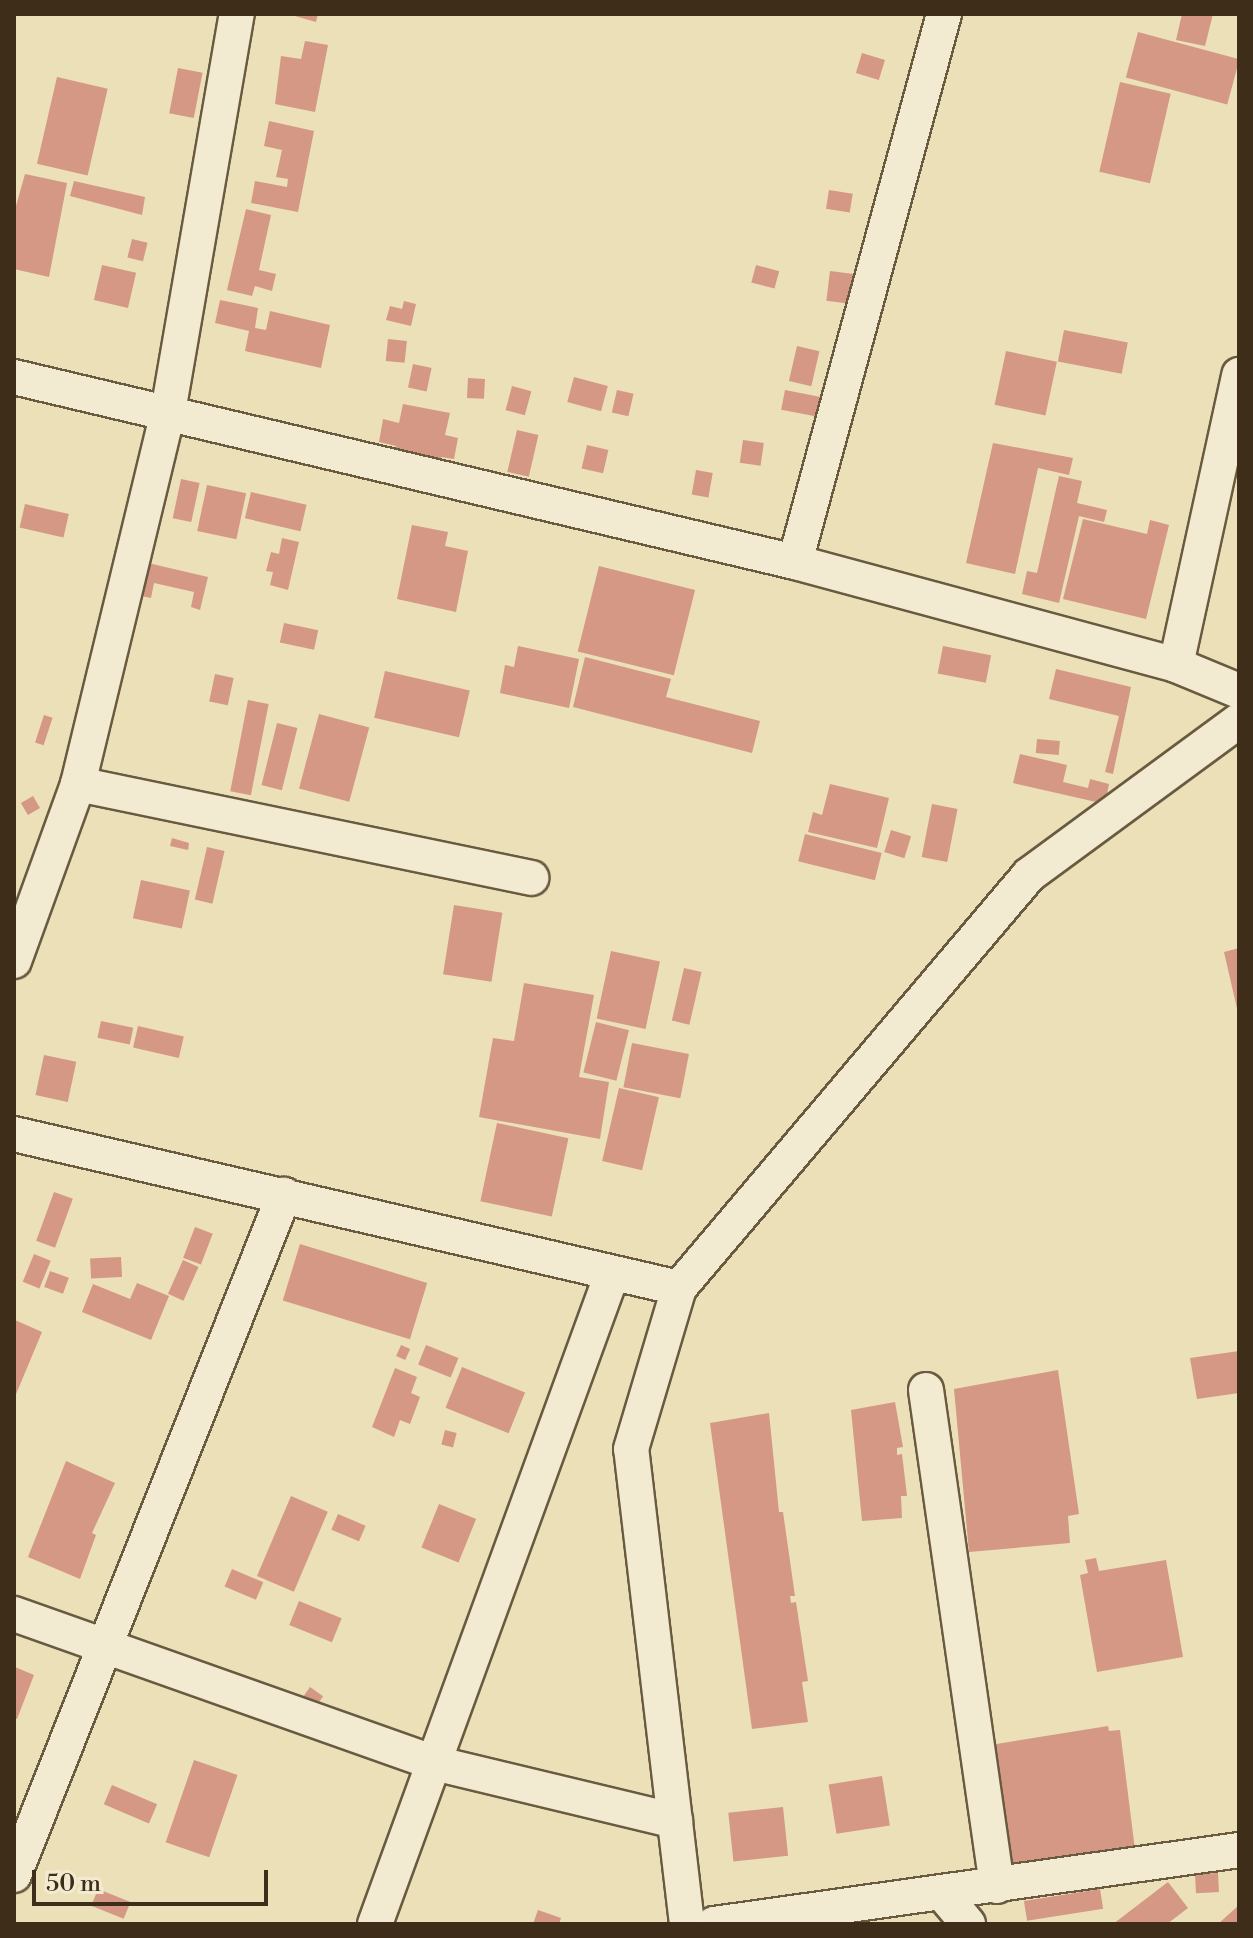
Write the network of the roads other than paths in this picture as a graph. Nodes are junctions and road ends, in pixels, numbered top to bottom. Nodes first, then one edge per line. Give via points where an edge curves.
1 (237, 14) edge
2 (944, 14) edge
3 (1239, 375) edge
4 (14, 377) edge
5 (168, 412) junction
6 (795, 562) junction
7 (1176, 665) junction
8 (1239, 691) edge
9 (1239, 721) edge
10 (78, 784) junction
11 (531, 878) dead end
12 (14, 961) edge
13 (14, 1134) edge
14 (284, 1195) junction
15 (612, 1274) junction
16 (679, 1288) junction
17 (926, 1390) dead end
18 (14, 1614) edge
19 (106, 1645) junction
20 (434, 1763) junction
21 (675, 1821) junction
22 (1239, 1850) edge
23 (14, 1875) edge
24 (997, 1886) junction
25 (943, 1894) junction
26 (375, 1924) edge
27 (687, 1924) edge
28 (714, 1924) edge
29 (968, 1924) edge

1 - 5 street
2 - 6 street
3 - 7 street
4 - 5 street
5 - 6 street
5 - 10 street
6 - 7 street
7 - 8 street
9 - 16 street via 1029,875
10 - 11 street
10 - 12 street
13 - 14 street
14 - 15 street
14 - 19 street
15 - 16 street
15 - 20 street
16 - 21 street via 631,1449
17 - 24 street
18 - 19 street
19 - 20 street
19 - 23 street
20 - 21 street
20 - 26 street
21 - 27 street
22 - 24 street
24 - 25 street
25 - 28 street
25 - 29 street

